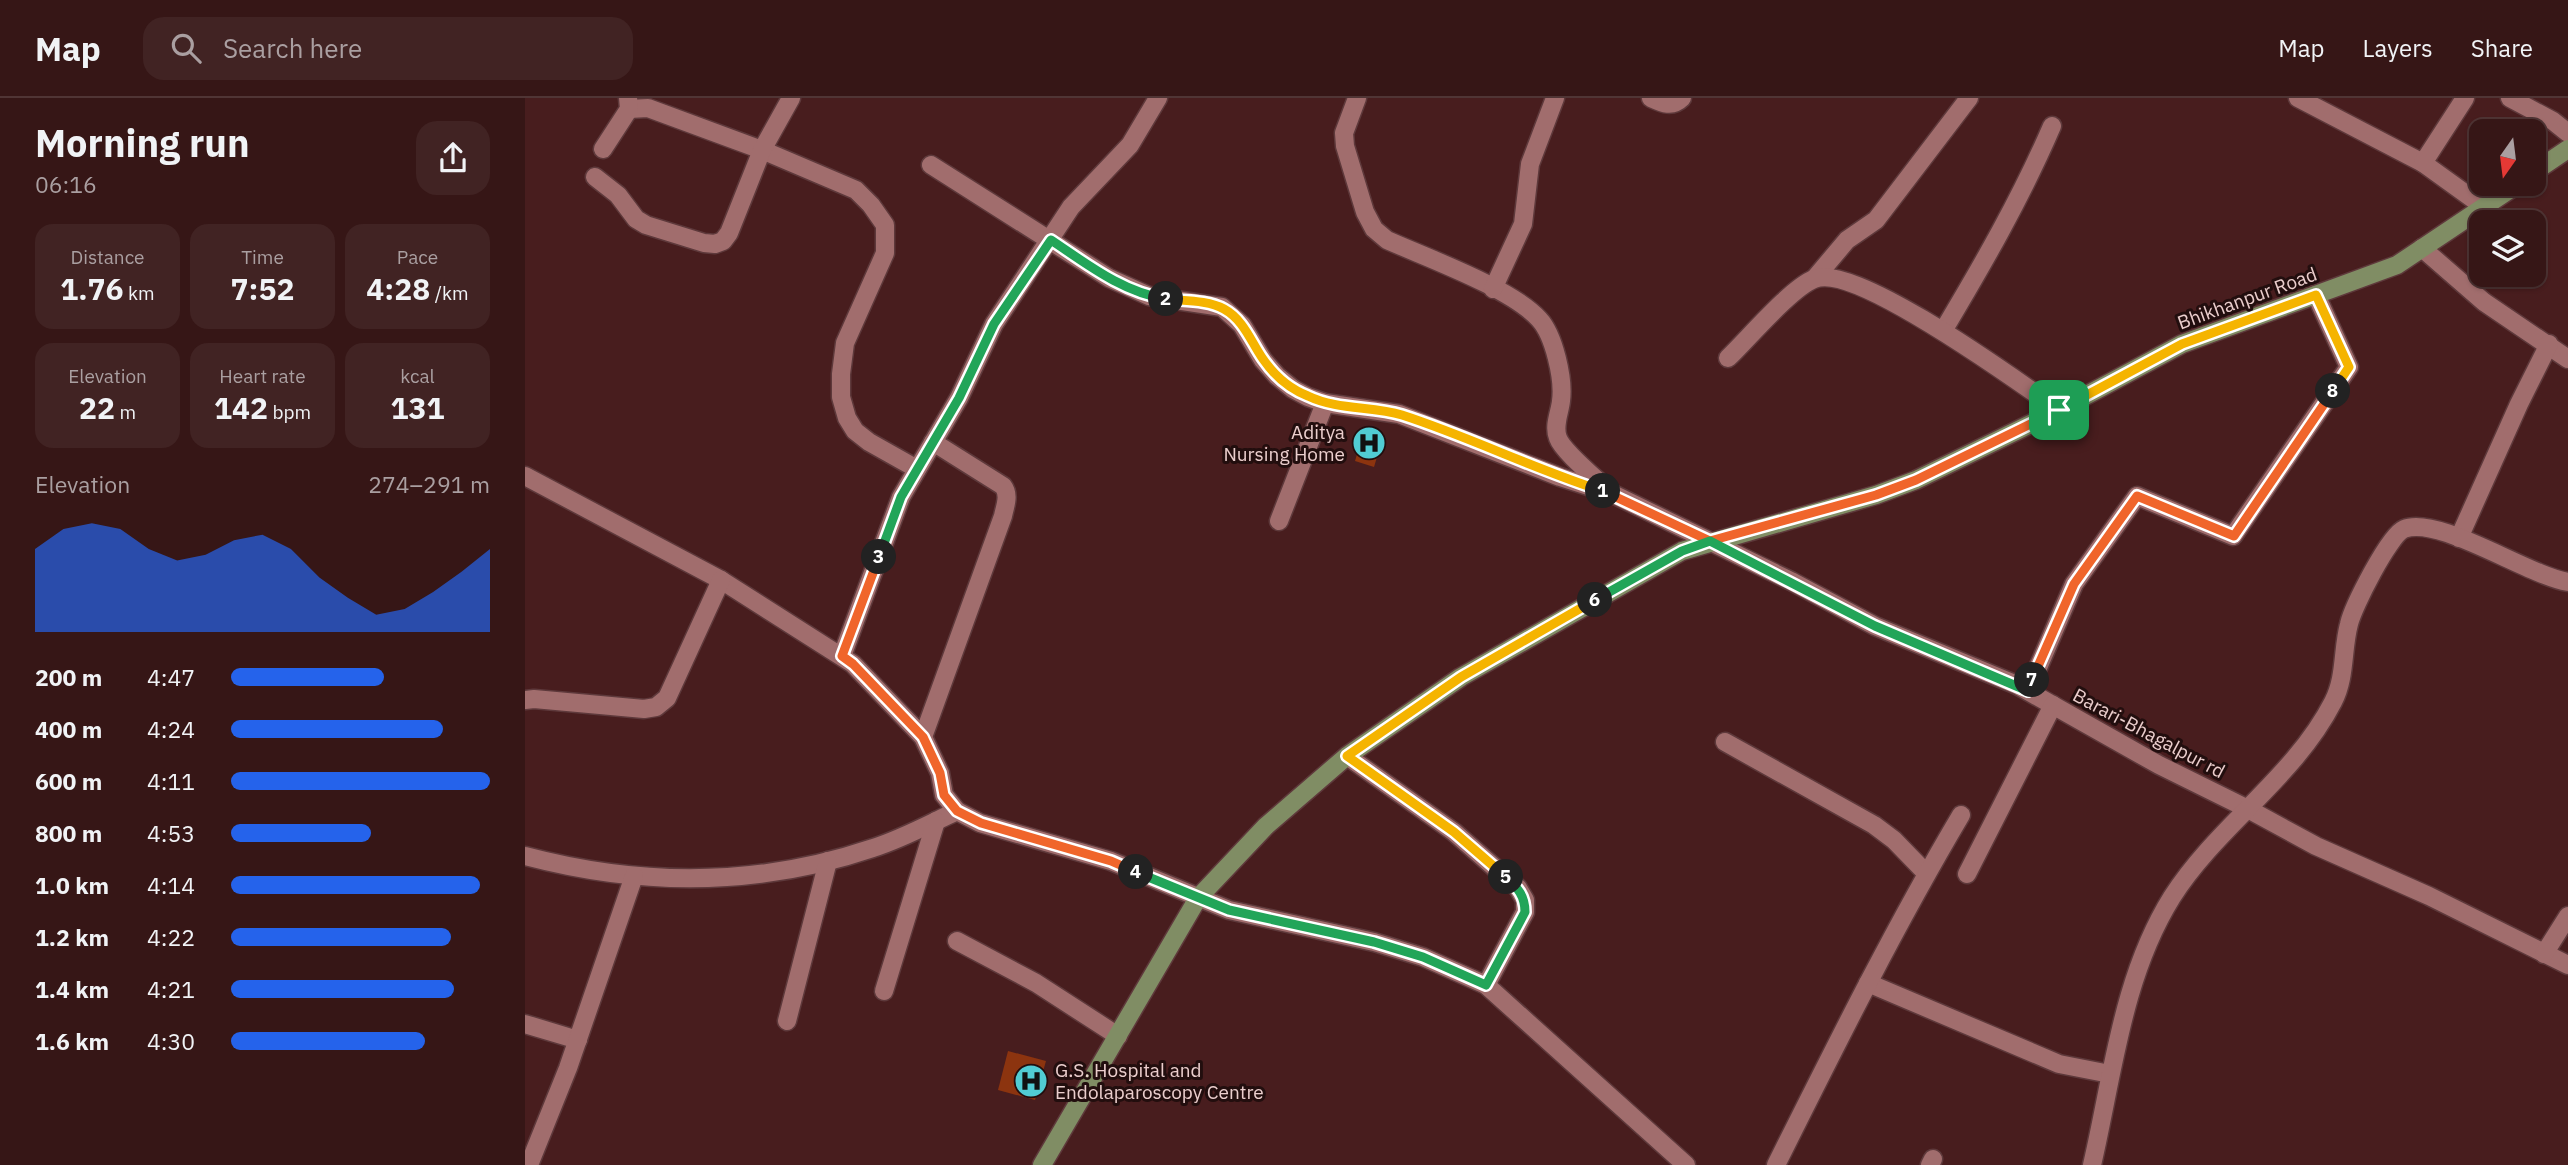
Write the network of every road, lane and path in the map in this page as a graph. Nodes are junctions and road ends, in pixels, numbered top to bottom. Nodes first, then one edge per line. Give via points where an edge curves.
1 (791, 98) edge
2 (1158, 98) edge
3 (1357, 98) edge
4 (1555, 98) edge
5 (1651, 98) edge
6 (1682, 98) edge
7 (1969, 98) edge
8 (2298, 98) edge
9 (2465, 98) edge
10 (2510, 98) edge
11 (629, 103) edge
12 (2052, 126) dead end
13 (2568, 134) edge
14 (603, 149) dead end
15 (2568, 149) edge
16 (762, 150) junction
17 (2423, 163) junction
18 (931, 165) dead end
19 (2546, 165) edge
20 (595, 177) dead end
21 (2500, 196) edge
22 (2484, 207) junction
23 (1051, 240) junction
24 (2422, 248) junction
25 (1815, 278) junction
26 (1493, 289) junction
27 (2316, 295) junction
28 (1943, 331) junction
29 (2549, 344) junction
30 (1728, 358) dead end
31 (2568, 359) edge
32 (1325, 402) junction
33 (2059, 410) junction
34 (933, 442) junction
35 (917, 469) junction
36 (525, 476) edge
37 (1613, 494) junction
38 (1279, 521) dead end
39 (2459, 538) junction
40 (1710, 541) junction
41 (720, 580) junction
42 (2568, 582) edge
43 (848, 660) junction
44 (2028, 691) junction
45 (525, 700) edge
46 (2053, 705) junction
47 (923, 737) junction
48 (1725, 742) dead end
49 (1347, 756) junction
50 (2248, 809) junction
51 (957, 811) junction
52 (1961, 815) dead end
53 (936, 821) junction
54 (525, 856) edge
55 (828, 861) junction
56 (1926, 873) junction
57 (1967, 874) dead end
58 (634, 876) junction
59 (1198, 898) junction
60 (2568, 916) edge
61 (957, 941) dead end
62 (2545, 954) junction
63 (2568, 965) edge
64 (1868, 983) junction
65 (1486, 985) junction
66 (884, 991) dead end
67 (787, 1021) dead end
68 (525, 1024) edge
69 (1118, 1036) junction
70 (578, 1040) junction
71 (2111, 1074) junction
72 (529, 1165) edge
73 (1042, 1165) edge
74 (1686, 1165) edge
75 (1776, 1165) edge
76 (2092, 1165) edge

1 - 16 street
2 - 23 street via 1130,145 1071,207
3 - 26 street via 1345,146 1374,229 1387,240
4 - 26 street via 1530,164 1523,224
5 - 6 street via 1670,104
7 - 25 street via 1877,220 1847,240
8 - 17 street
9 - 17 street
10 - 13 street
11 - 14 street
11 - 16 street
12 - 28 street via 2005,225
15 - 19 main road
16 - 20 street via 729,233 715,244 646,225
16 - 35 street via 856,190 885,225 885,253 845,343 841,397 855,431
17 - 22 street
18 - 23 street
21 - 22 main road, Bhikhanpur Road
22 - 24 main road, Bhikhanpur Road
23 - 32 street via 1136,291 1222,307 1242,325 1277,376
23 - 34 street via 994,324
24 - 27 main road, Bhikhanpur Road via 2397,265
24 - 29 street via 2484,302
25 - 28 street via 1842,280
25 - 30 street via 1793,293
26 - 37 street via 1522,303 1541,321 1562,382 1557,437
27 - 33 main road, Bhikhanpur Road via 2182,344
27 - 44 street via 2349,367 2234,536 2137,496 2074,584
28 - 33 street
29 - 31 street
29 - 39 street
32 - 37 street via 1399,414
32 - 38 street
33 - 40 main road, Bhikhanpur Road via 1916,480
34 - 35 street
34 - 47 street via 1003,486 1007,497
35 - 43 street via 901,497
36 - 41 street
37 - 40 street, Barari-Bhagalpur rd
39 - 42 street via 2546,577
39 - 50 street via 2417,527 2402,529 2392,541 2349,622 2334,701 2309,740
40 - 44 street, Barari-Bhagalpur rd via 1875,626
40 - 49 main road, Bhikhanpur Road via 1682,551 1461,677
41 - 43 street
41 - 45 street via 667,698 656,707
43 - 47 street
44 - 46 street, Barari-Bhagalpur rd
46 - 50 street, Barari-Bhagalpur rd
46 - 57 street
47 - 51 street via 940,773 944,795
48 - 56 street via 1874,825
49 - 59 main road, Bhikhanpur Road via 1266,826
49 - 65 street via 1454,832 1518,888 1525,912
50 - 62 street, Barari-Bhagalpur rd
50 - 71 street via 2190,872 2161,917 2134,977
51 - 53 street
51 - 59 street via 981,823 1111,861
52 - 56 street
53 - 55 street via 875,848
53 - 66 street
54 - 58 street
55 - 58 street via 732,878
55 - 67 street
56 - 64 street
58 - 70 street
59 - 65 street via 1254,917 1374,942 1423,957
59 - 69 main road, Bhikhanpur Road
60 - 62 street
61 - 69 street via 1037,983
62 - 63 street, Barari-Bhagalpur rd
64 - 71 street via 2059,1063
64 - 75 street
65 - 74 street
68 - 70 street
69 - 73 main road, Bhikhanpur Road
70 - 72 street
71 - 76 street

